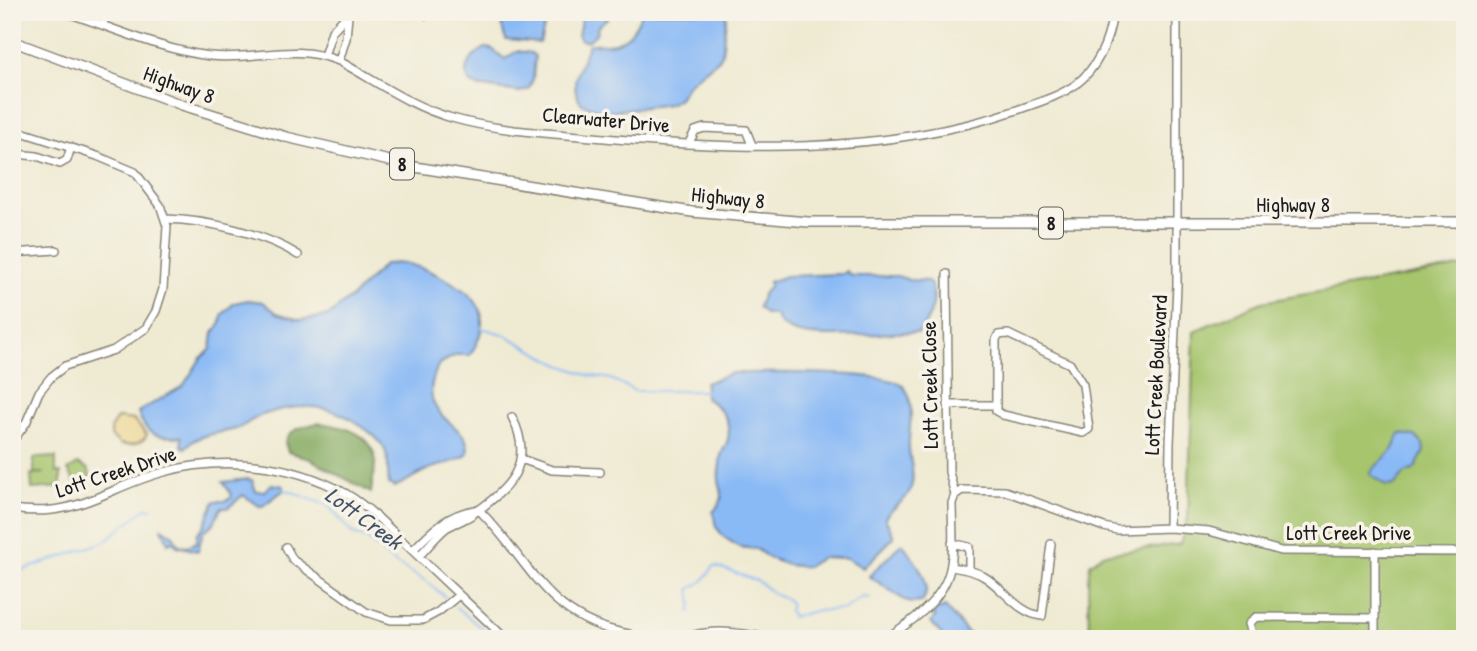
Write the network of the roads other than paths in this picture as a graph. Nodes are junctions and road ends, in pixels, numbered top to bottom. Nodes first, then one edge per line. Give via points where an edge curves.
1 (64, 12) edge
2 (106, 12) edge
3 (1113, 12) edge
4 (1177, 12) edge
5 (349, 14) edge
6 (103, 24) junction
7 (12, 41) edge
8 (324, 55) junction
9 (339, 61) junction
10 (14, 129) edge
11 (12, 143) edge
12 (689, 144) junction
13 (752, 145) junction
14 (71, 147) junction
15 (12, 149) edge
16 (166, 219) junction
17 (1465, 222) edge
18 (1178, 223) junction
19 (56, 250) dead end
20 (12, 253) edge
21 (298, 256) dead end
22 (947, 274) dead end
23 (948, 405) junction
24 (996, 405) junction
25 (512, 417) dead end
26 (12, 442) edge
27 (521, 459) junction
28 (600, 472) dead end
29 (955, 495) junction
30 (12, 509) edge
31 (479, 510) junction
32 (1169, 528) junction
33 (952, 543) junction
34 (1051, 544) dead end
35 (286, 547) dead end
36 (1375, 551) junction
37 (1465, 552) edge
38 (416, 553) junction
39 (951, 568) junction
40 (970, 570) junction
41 (459, 595) junction
42 (1374, 618) junction
43 (629, 634) dead end
44 (506, 639) edge
45 (683, 639) edge
46 (775, 639) edge
47 (886, 639) edge
48 (1254, 639) edge
49 (1375, 639) edge

1 - 6 street, Clearwater Drive
2 - 6 street
3 - 13 street, Clearwater Drive via 1097,62 1073,86 1038,103 923,135 825,145
4 - 18 street
5 - 8 street via 332,31
5 - 9 street
6 - 8 street, Clearwater Drive via 191,53
7 - 18 main road, Highway 8 / 8 via 200,112 286,137 415,167 667,209 808,222
8 - 9 street, Clearwater Drive
9 - 12 street, Clearwater Drive via 405,99 454,119 526,131
10 - 11 street
10 - 14 street
12 - 13 street, Clearwater Drive
12 - 13 street via 698,129 715,128 746,130
14 - 15 street via 67,160 60,164 15,154
14 - 16 street via 135,172
16 - 21 street via 186,219 257,237
16 - 26 street via 163,289 146,328 114,350 65,366 51,377
17 - 18 main road, Highway 8 / 8
18 - 32 street, Lott Creek Boulevard
19 - 20 street
22 - 23 street, Lott Creek Close
23 - 24 street
23 - 29 street, Lott Creek Close via 949,479
24 - 24 street via 996,340 998,335 1008,334 1070,364 1083,385 1089,429 1083,433 1003,415
25 - 27 street via 521,436
27 - 28 street via 552,470
27 - 31 street via 514,477
29 - 32 street, Lott Creek Drive via 962,490 1005,491 1117,530
29 - 33 street
30 - 38 street, Lott Creek Drive via 75,507 183,467 252,465 297,473 345,493
31 - 38 street via 446,528
31 - 43 street via 562,607 583,621
32 - 36 street, Lott Creek Drive via 1209,531 1281,551
33 - 39 street
33 - 40 street via 970,547
34 - 40 street via 1042,616
35 - 41 street via 293,561 366,612 391,620 423,620
36 - 37 street, Lott Creek Drive
36 - 42 street
38 - 41 street, Lott Creek Drive
39 - 40 street
39 - 47 street via 942,590
41 - 44 street, Lott Creek Drive
42 - 48 street via 1260,616 1249,624
42 - 49 street
45 - 46 street via 722,631

